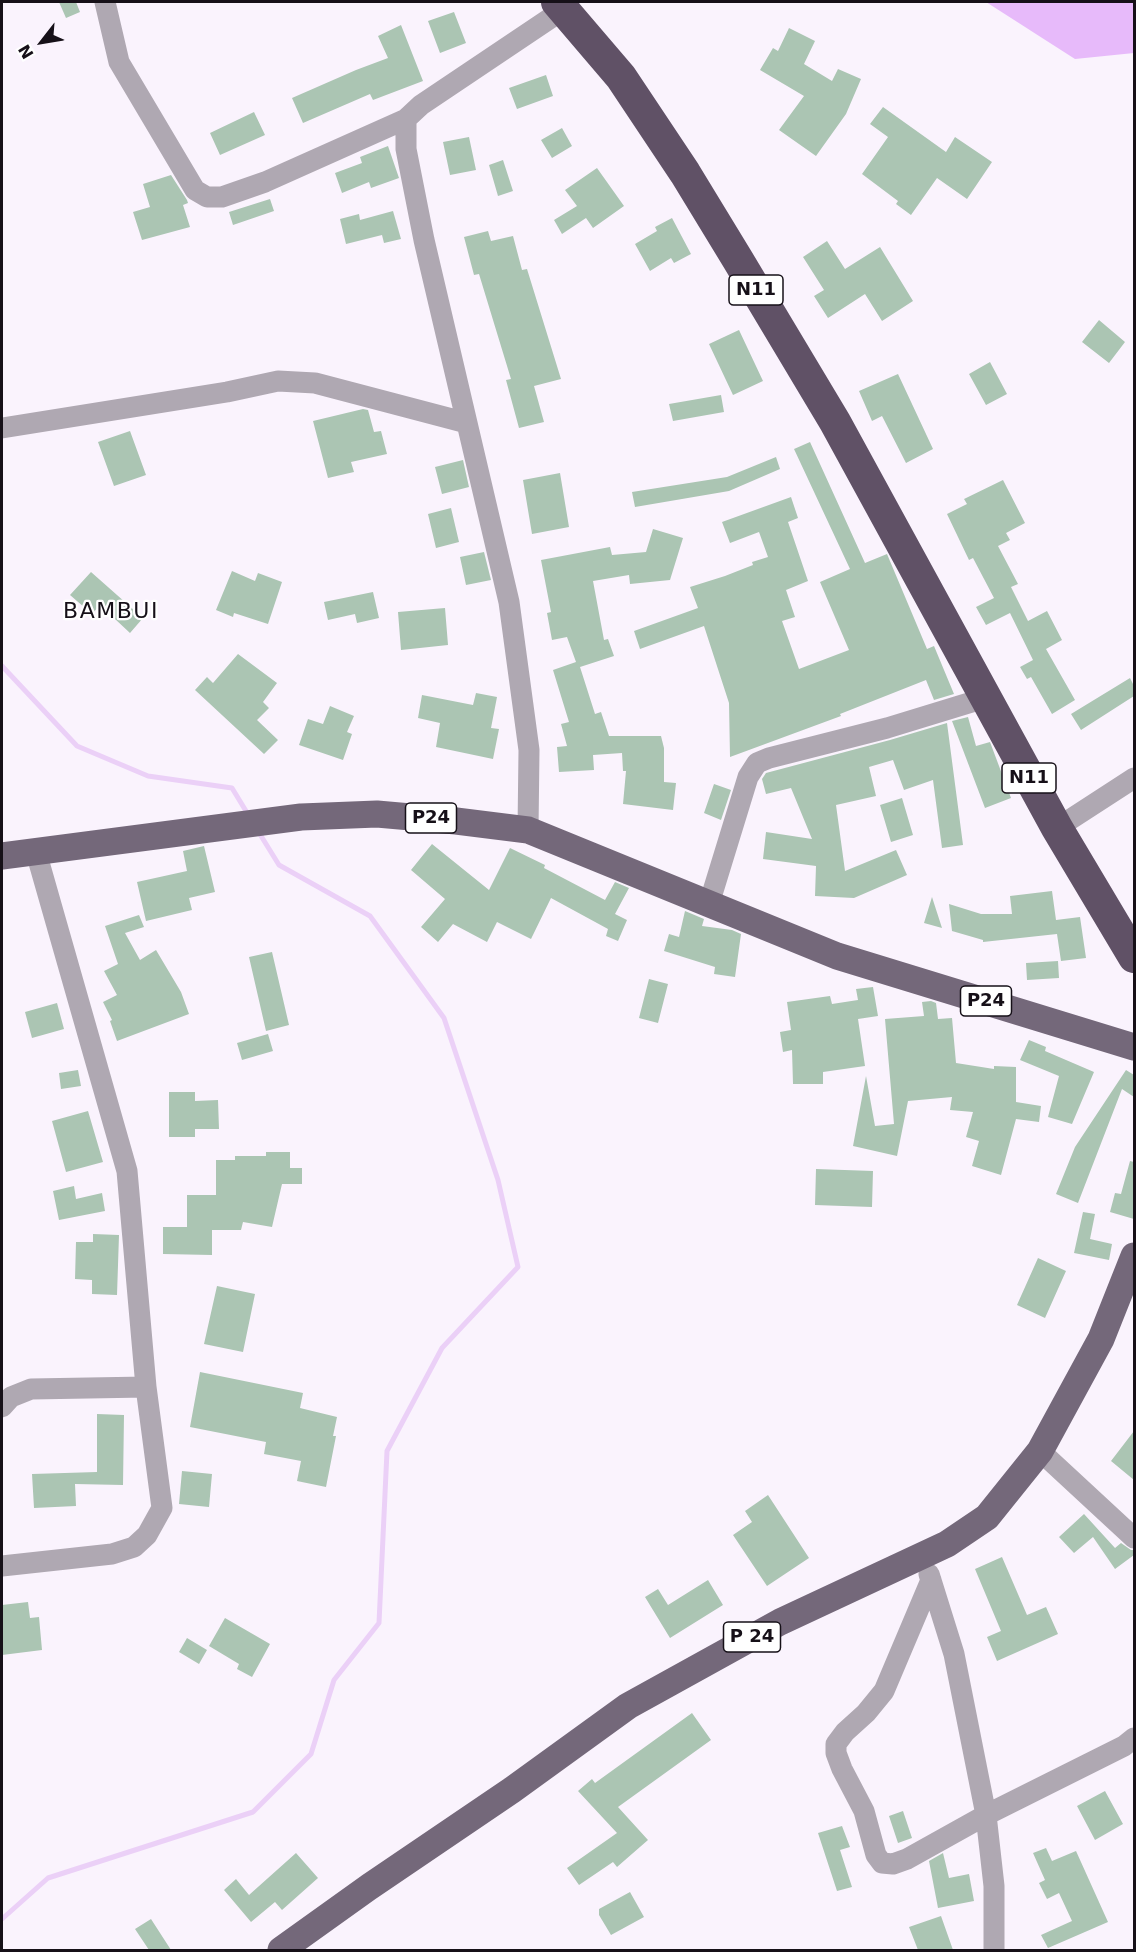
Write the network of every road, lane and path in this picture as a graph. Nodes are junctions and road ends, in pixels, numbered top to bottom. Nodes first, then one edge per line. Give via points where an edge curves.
1 (105, 2) edge
2 (561, 5) edge
3 (406, 119) junction
4 (467, 423) junction
5 (2, 429) edge
6 (986, 698) junction
7 (1134, 778) edge
8 (1057, 828) junction
9 (528, 830) junction
10 (36, 852) junction
11 (2, 856) edge
12 (709, 904) junction
13 (1129, 940) edge
14 (1134, 1047) edge
15 (1134, 1256) edge
16 (146, 1387) junction
17 (2, 1407) edge
18 (1040, 1451) junction
19 (1134, 1538) edge
20 (2, 1566) edge
21 (927, 1568) junction
22 (1134, 1738) edge
23 (986, 1815) junction
24 (281, 1950) edge
25 (994, 1950) edge

1 - 3 street via 123,71 195,190 207,197 222,198 265,182
2 - 3 street
2 - 6 highway, N11 via 621,77 709,212 835,422
3 - 4 street via 406,149 419,217
4 - 5 street via 315,383 278,381
4 - 9 street via 509,602 529,750
6 - 8 highway, N11
6 - 12 street via 757,764 748,777
7 - 8 street
8 - 13 highway, N11
9 - 10 main road, P24 via 377,814 323,816
9 - 12 main road, P24
10 - 11 main road, P24
10 - 16 street via 127,1171
12 - 14 main road, P24 via 837,956
15 - 18 main road, P 24 via 1101,1339
16 - 17 street via 31,1389 12,1397
16 - 20 street via 162,1508 147,1535 134,1547 112,1554
18 - 19 street
18 - 21 main road, P 24 via 987,1517 947,1544
21 - 23 street via 954,1654
21 - 23 street via 884,1691 845,1732 836,1744 836,1753 864,1811 876,1855 882,1863 907,1859
21 - 24 main road, P 24 via 780,1622 628,1706
22 - 23 street
23 - 25 street via 994,1886

